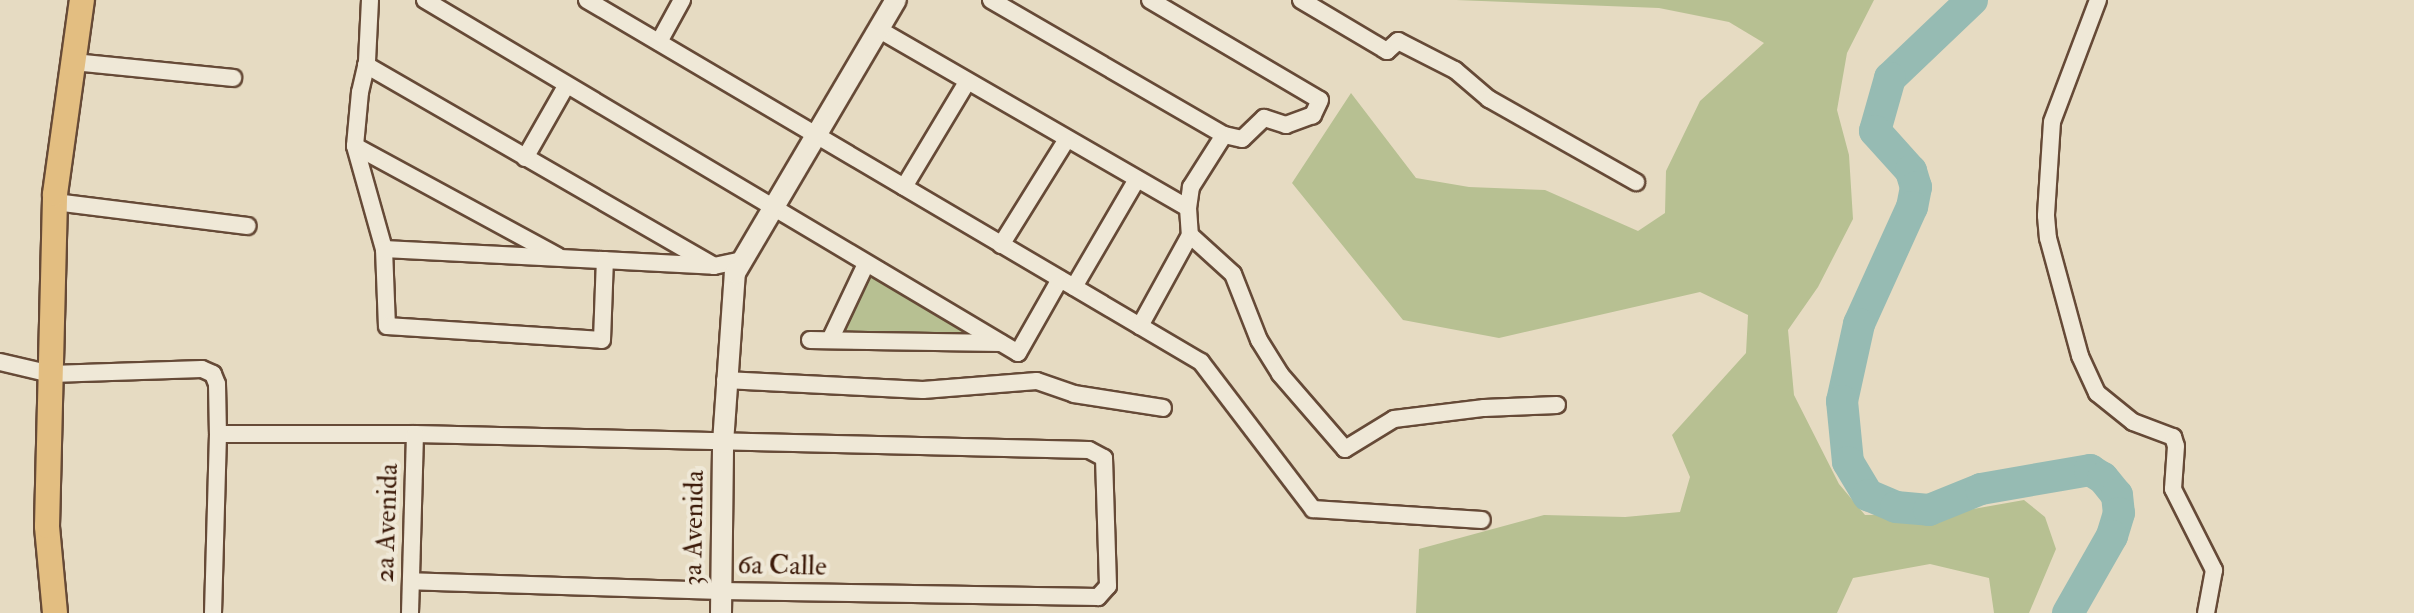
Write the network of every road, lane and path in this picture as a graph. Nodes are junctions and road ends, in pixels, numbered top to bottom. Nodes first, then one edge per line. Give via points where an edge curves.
1 (82, 0) edge
2 (370, 0) edge
3 (425, 0) edge
4 (587, 0) edge
5 (682, 0) edge
6 (896, 0) edge
7 (991, 0) edge
8 (1150, 0) edge
9 (1301, 0) edge
10 (2098, 0) edge
11 (878, 29) junction
12 (659, 42) junction
13 (74, 62) junction
14 (366, 65) junction
15 (233, 78) dead end
16 (967, 82) junction
17 (566, 86) junction
18 (816, 135) junction
19 (1224, 135) junction
20 (1067, 139) junction
21 (355, 146) junction
22 (525, 158) junction
23 (1137, 179) junction
24 (1636, 182) dead end
25 (904, 187) junction
26 (55, 202) junction
27 (1188, 208) junction
28 (772, 209) junction
29 (248, 226) dead end
30 (1190, 235) junction
31 (1001, 245) junction
32 (384, 249) junction
33 (565, 259) junction
34 (605, 260) junction
35 (742, 260) junction
36 (866, 264) junction
37 (714, 266) junction
38 (1067, 283) junction
39 (1140, 326) junction
40 (810, 340) dead end
41 (830, 340) junction
42 (1004, 343) junction
43 (0, 362) edge
44 (51, 374) junction
45 (725, 380) junction
46 (1557, 405) dead end
47 (1163, 408) dead end
48 (218, 434) junction
49 (415, 434) junction
50 (723, 443) junction
51 (1482, 520) dead end
52 (411, 581) junction
53 (721, 591) junction
54 (55, 613) edge
55 (213, 613) edge
56 (410, 613) edge
57 (721, 613) edge
58 (2206, 613) edge

1 - 13 main road
2 - 14 street
3 - 17 street
4 - 12 street
5 - 12 street
6 - 11 street, 3a Avenida
7 - 19 street
8 - 19 street via 1320,100 1313,115 1286,125 1264,118 1242,139
9 - 24 street via 1387,51 1398,41 1455,70 1489,99
10 - 58 street via 2052,122 2048,238 2080,356 2097,393 2133,422 2173,437 2173,489 2214,570
11 - 16 street
11 - 18 street, 3a Avenida
12 - 18 street
13 - 15 street
13 - 26 main road
14 - 21 street
14 - 22 street
16 - 20 street
16 - 25 street
17 - 22 street
17 - 28 street
18 - 25 street
18 - 28 street, 3a Avenida
19 - 27 street via 1191,187
20 - 23 street
20 - 31 street
21 - 32 street
21 - 33 street
22 - 37 street
23 - 27 street
23 - 38 street
25 - 31 street
26 - 29 street
26 - 44 main road
27 - 30 street
28 - 35 street, 3a Avenida
28 - 36 street
30 - 39 street
30 - 46 street via 1233,274 1259,340 1280,374 1345,449 1394,419
31 - 38 street
32 - 33 street
32 - 34 street via 387,326 602,340
33 - 34 street
34 - 37 street
35 - 37 street
35 - 45 street, 3a Avenida via 735,273
36 - 41 street
36 - 42 street
38 - 39 street
38 - 42 street via 1018,353
39 - 51 street via 1201,362 1313,509
40 - 41 street
41 - 42 street
43 - 44 street
44 - 48 street via 202,369 213,374 217,384
44 - 54 main road via 47,526
45 - 47 street via 923,390 1037,381 1074,394
45 - 50 street, 3a Avenida
48 - 49 street
48 - 55 street
49 - 50 street
49 - 52 street, 2a Avenida
50 - 53 street, 3a Avenida
50 - 53 street, 6a Calle via 1097,451 1104,458 1108,586 1098,597
52 - 53 street, 6a Calle
52 - 56 street, 2a Avenida
53 - 57 street, 3a Avenida

